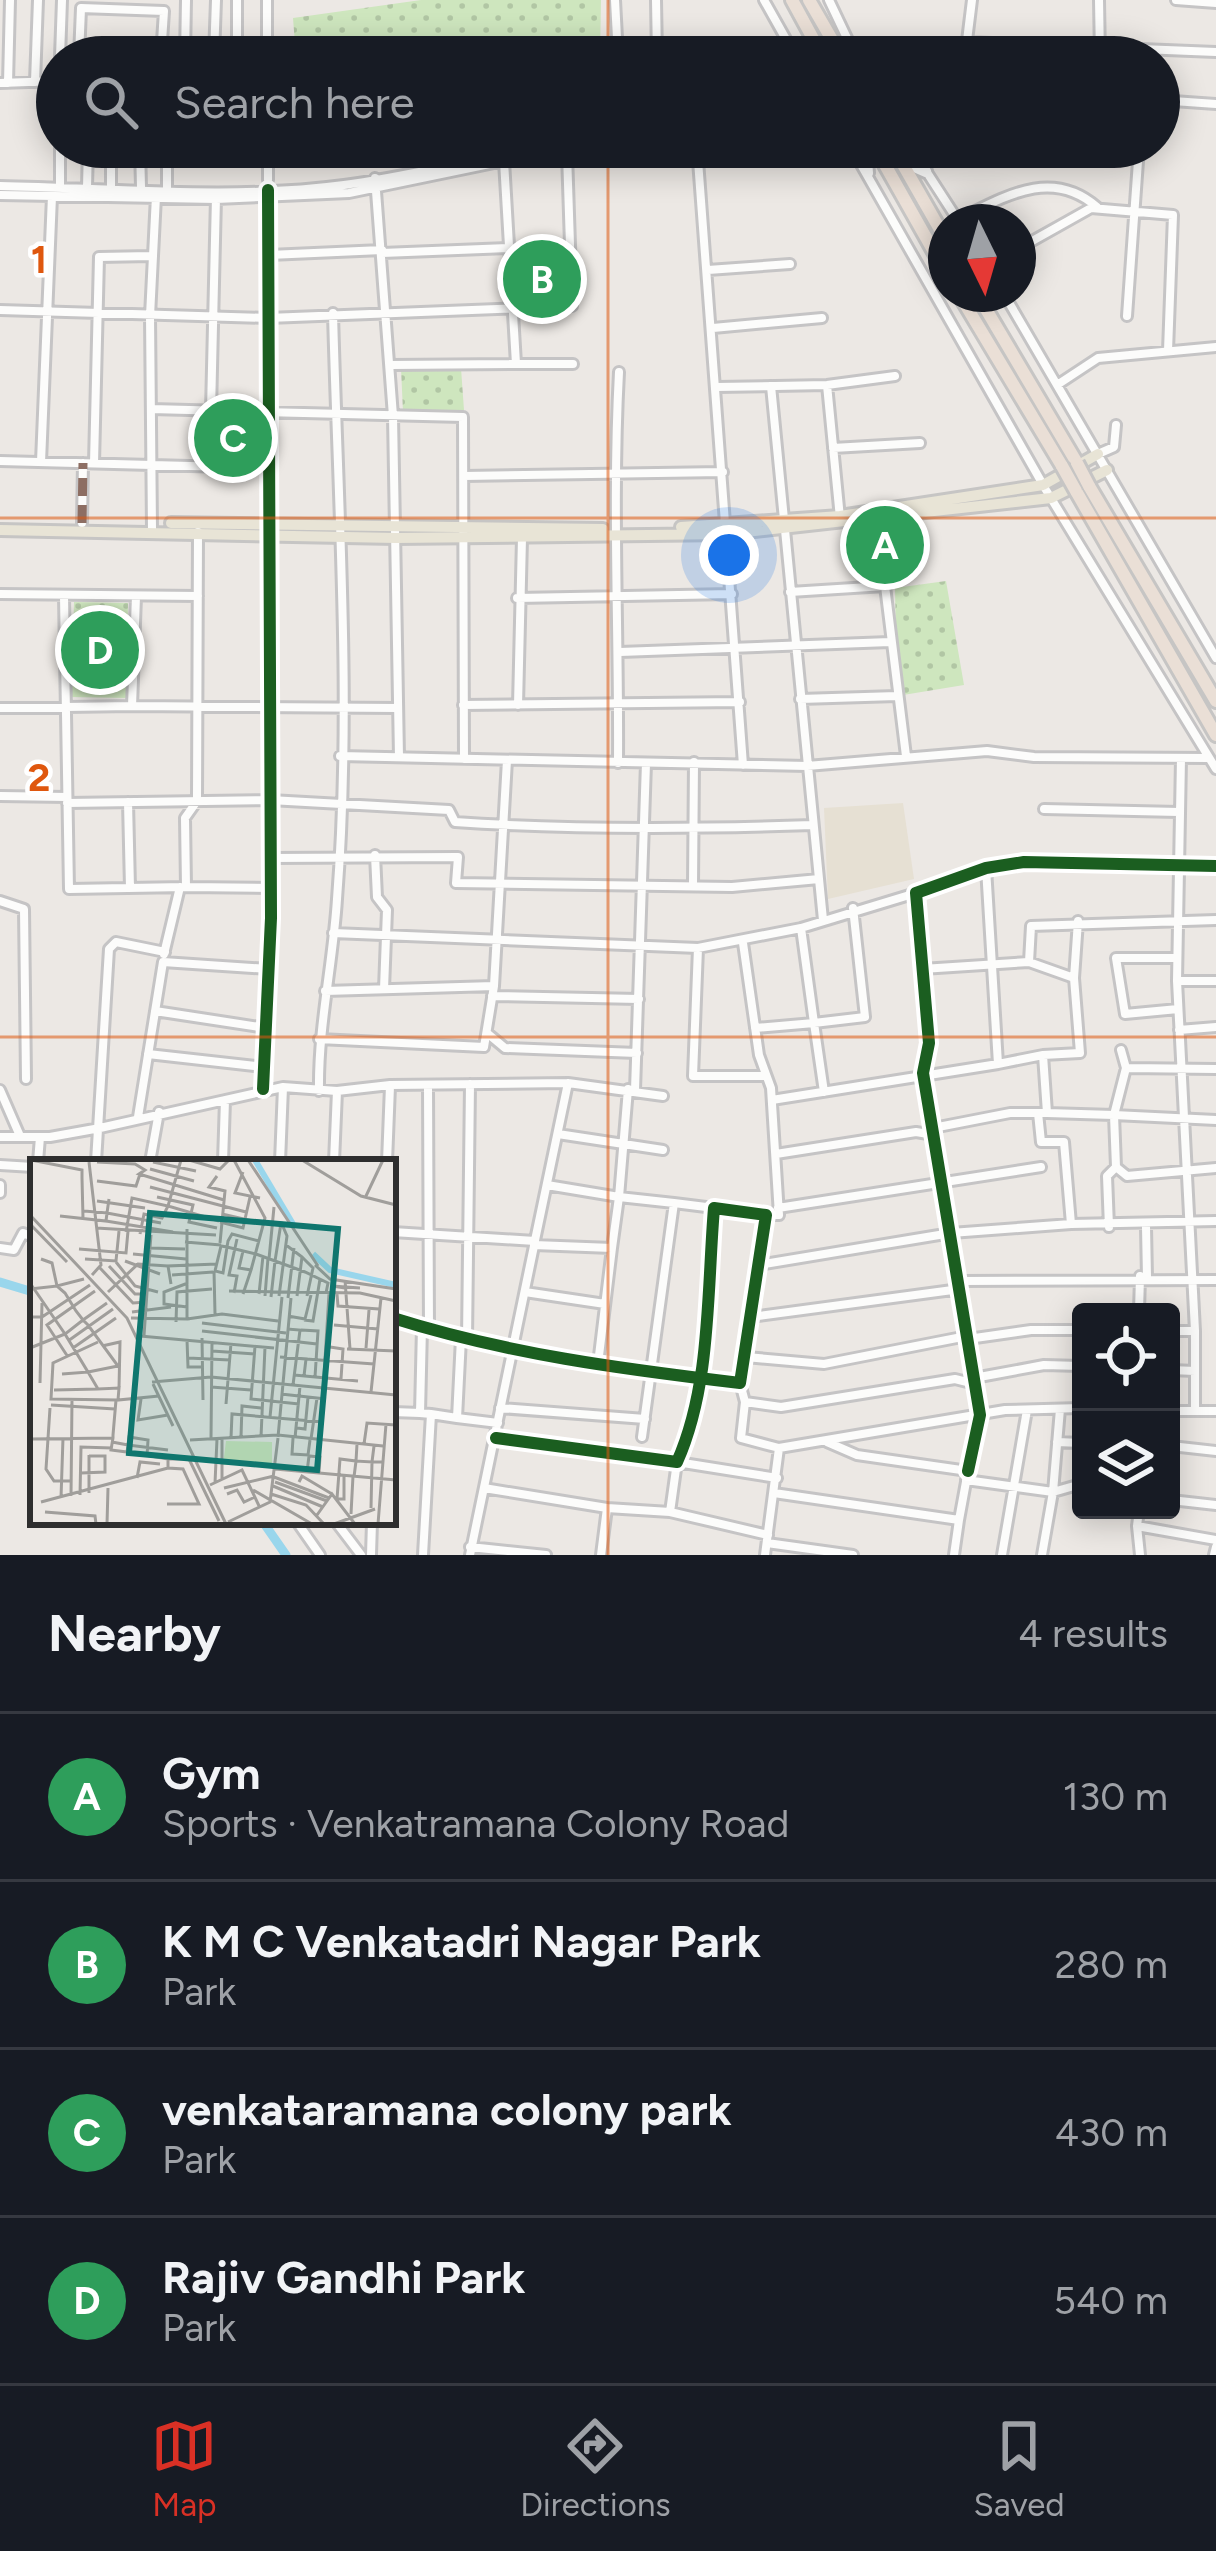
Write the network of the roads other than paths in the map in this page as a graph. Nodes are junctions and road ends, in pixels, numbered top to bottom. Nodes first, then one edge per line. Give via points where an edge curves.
1 (10, 0) edge
2 (38, 0) edge
3 (62, 0) edge
4 (186, 0) edge
5 (216, 0) edge
6 (237, 0) edge
7 (267, 0) edge
8 (615, 0) edge
9 (656, 0) edge
10 (764, 0) edge
11 (792, 0) edge
12 (808, 0) edge
13 (829, 0) edge
14 (973, 0) edge
15 (1099, 0) edge
16 (1176, 0) edge
17 (1216, 3) edge
18 (36, 36) edge
19 (61, 36) edge
20 (80, 36) edge
21 (162, 36) edge
22 (185, 36) edge
23 (215, 36) edge
24 (237, 36) edge
25 (267, 36) edge
26 (617, 36) edge
27 (657, 36) edge
28 (784, 36) edge
29 (812, 36) edge
30 (829, 36) edge
31 (846, 36) edge
32 (968, 36) edge
33 (1100, 36) edge
34 (36, 41) edge
35 (1180, 50) edge
36 (1216, 52) edge
37 (34, 82) joint
38 (4, 83) edge
39 (1180, 101) edge
40 (1216, 104) edge
41 (58, 168) edge
42 (87, 168) edge
43 (111, 168) edge
44 (141, 168) edge
45 (164, 168) edge
46 (268, 168) edge
47 (440, 168) edge
48 (504, 168) edge
49 (567, 168) edge
50 (699, 168) edge
51 (865, 168) edge
52 (869, 168) edge
53 (884, 168) edge
54 (905, 168) edge
55 (914, 168) edge
56 (924, 168) edge
57 (1138, 168) edge
58 (869, 174) junction
59 (928, 174) junction
60 (375, 182) junction
61 (0, 186) edge
62 (87, 187) junction
63 (141, 187) junction
64 (268, 190) junction
65 (56, 191) junction
66 (111, 191) junction
67 (160, 191) junction
68 (0, 195) edge
69 (216, 195) junction
70 (947, 204) edge
71 (988, 204) edge
72 (928, 208) edge
73 (1098, 208) junction
74 (1136, 212) junction
75 (1036, 240) edge
76 (928, 243) edge
77 (508, 248) junction
78 (382, 251) junction
79 (268, 255) junction
80 (152, 256) junction
81 (790, 264) dead end
82 (708, 270) junction
83 (512, 309) junction
84 (0, 310) edge
85 (45, 311) junction
86 (388, 312) junction
87 (971, 312) edge
88 (986, 312) edge
89 (1014, 312) edge
90 (97, 313) junction
91 (333, 313) junction
92 (150, 316) junction
93 (212, 316) junction
94 (1127, 316) dead end
95 (268, 318) junction
96 (822, 318) dead end
97 (713, 328) junction
98 (1216, 347) edge
99 (1168, 351) junction
100 (391, 364) junction
101 (516, 364) junction
102 (573, 364) dead end
103 (619, 372) dead end
104 (895, 376) dead end
105 (827, 385) junction
106 (1057, 385) junction
107 (771, 386) junction
108 (717, 387) junction
109 (151, 410) junction
110 (211, 411) junction
111 (269, 412) junction
112 (335, 414) junction
113 (393, 416) junction
114 (1116, 424) dead end
115 (920, 443) dead end
116 (833, 448) junction
117 (1098, 454) junction
118 (0, 461) edge
119 (41, 462) junction
120 (88, 463) junction
121 (151, 465) junction
122 (1069, 465) junction
123 (269, 468) junction
124 (1107, 470) junction
125 (723, 472) junction
126 (464, 476) junction
127 (614, 476) junction
128 (1043, 485) junction
129 (1083, 489) junction
130 (1051, 498) junction
131 (840, 520) junction
132 (82, 523) junction
133 (152, 526) junction
134 (784, 526) junction
135 (0, 527) edge
136 (271, 529) junction
137 (727, 530) junction
138 (197, 531) junction
139 (342, 531) junction
140 (618, 532) junction
141 (396, 534) junction
142 (465, 534) junction
143 (522, 538) junction
144 (790, 592) junction
145 (0, 594) edge
146 (732, 594) junction
147 (64, 596) junction
148 (136, 596) junction
149 (198, 596) junction
150 (517, 598) junction
151 (620, 598) junction
152 (890, 641) junction
153 (794, 645) junction
154 (734, 650) junction
155 (620, 652) junction
156 (1216, 658) edge
157 (897, 696) junction
158 (800, 699) junction
159 (1216, 701) edge
160 (740, 702) junction
161 (196, 704) junction
162 (619, 704) junction
163 (272, 705) junction
164 (463, 705) junction
165 (518, 705) junction
166 (66, 706) junction
167 (132, 706) junction
168 (340, 706) junction
169 (0, 708) edge
170 (398, 708) junction
171 (1216, 735) edge
172 (340, 756) junction
173 (906, 756) junction
174 (399, 757) junction
175 (1181, 758) junction
176 (1209, 758) junction
177 (464, 759) junction
178 (507, 760) junction
179 (694, 762) junction
180 (618, 763) junction
181 (646, 763) junction
182 (743, 765) junction
183 (807, 766) junction
184 (1216, 769) edge
185 (0, 796) edge
186 (68, 800) junction
187 (270, 800) junction
188 (128, 802) junction
189 (197, 802) junction
190 (339, 804) junction
191 (1044, 809) dead end
192 (1179, 812) junction
193 (504, 825) junction
194 (813, 825) junction
195 (645, 827) junction
196 (692, 829) junction
197 (338, 854) junction
198 (375, 855) junction
199 (271, 858) junction
200 (1178, 866) junction
201 (1216, 866) edge
202 (986, 868) junction
203 (819, 879) junction
204 (644, 883) junction
205 (501, 884) junction
206 (693, 885) junction
207 (183, 887) junction
208 (130, 888) junction
209 (271, 888) junction
210 (916, 893) junction
211 (0, 901) edge
212 (854, 908) junction
213 (823, 920) junction
214 (1176, 920) junction
215 (1216, 920) edge
216 (1078, 921) junction
217 (801, 928) junction
218 (333, 933) junction
219 (386, 935) junction
220 (497, 940) junction
221 (742, 943) junction
222 (641, 946) junction
223 (698, 948) junction
224 (164, 957) junction
225 (1177, 958) junction
226 (992, 962) junction
227 (1029, 962) junction
228 (269, 969) junction
229 (922, 969) junction
230 (1074, 978) junction
231 (1216, 980) edge
232 (1177, 981) junction
233 (384, 989) junction
234 (325, 991) junction
235 (493, 991) junction
236 (639, 999) junction
237 (1178, 1010) junction
238 (154, 1011) junction
239 (814, 1023) junction
240 (266, 1028) junction
241 (755, 1028) junction
242 (1216, 1028) edge
243 (1179, 1030) junction
244 (486, 1032) junction
245 (319, 1039) junction
246 (1121, 1050) dead end
247 (637, 1053) junction
248 (148, 1054) junction
249 (1043, 1055) junction
250 (998, 1064) junction
251 (1180, 1066) junction
252 (264, 1067) junction
253 (1126, 1068) junction
254 (1216, 1070) edge
255 (766, 1076) junction
256 (26, 1078) dead end
257 (924, 1078) junction
258 (568, 1083) junction
259 (428, 1084) junction
260 (470, 1084) junction
261 (390, 1085) junction
262 (283, 1087) junction
263 (263, 1089) junction
264 (632, 1089) junction
265 (0, 1090) edge
266 (319, 1091) junction
267 (337, 1091) junction
268 (824, 1092) junction
269 (663, 1096) dead end
270 (224, 1100) junction
271 (772, 1100) junction
272 (159, 1112) junction
273 (1042, 1113) junction
274 (1114, 1115) junction
275 (138, 1117) junction
276 (1216, 1120) edge
277 (1184, 1121) junction
278 (100, 1129) junction
279 (933, 1131) junction
280 (558, 1134) junction
281 (20, 1136) junction
282 (0, 1137) edge
283 (40, 1137) junction
284 (623, 1144) junction
285 (664, 1150) dead end
286 (776, 1154) junction
287 (37, 1159) edge
288 (96, 1159) edge
289 (151, 1159) edge
290 (223, 1159) edge
291 (280, 1159) edge
292 (334, 1159) edge
293 (387, 1159) edge
294 (30, 1164) edge
295 (0, 1165) edge
296 (1116, 1167) junction
297 (1041, 1168) dead end
298 (1216, 1168) edge
299 (1187, 1169) junction
300 (943, 1184) junction
301 (547, 1185) junction
302 (619, 1197) junction
303 (674, 1203) junction
304 (714, 1208) junction
305 (778, 1208) junction
306 (766, 1215) junction
307 (1216, 1221) edge
308 (1190, 1222) junction
309 (1071, 1224) junction
310 (1109, 1227) junction
311 (1146, 1227) junction
312 (396, 1232) edge
313 (951, 1233) junction
314 (428, 1234) junction
315 (30, 1236) edge
316 (469, 1239) junction
317 (534, 1243) junction
318 (0, 1247) edge
319 (613, 1247) junction
320 (758, 1265) junction
321 (1143, 1277) junction
322 (1193, 1279) junction
323 (1216, 1280) edge
324 (959, 1285) junction
325 (525, 1292) junction
326 (1140, 1303) edge
327 (605, 1304) junction
328 (751, 1317) junction
329 (396, 1319) edge
330 (425, 1329) junction
331 (1072, 1330) edge
332 (1180, 1331) edge
333 (1195, 1331) junction
334 (968, 1338) junction
335 (464, 1339) junction
336 (510, 1352) junction
337 (745, 1357) junction
338 (598, 1364) junction
339 (1072, 1366) edge
340 (1180, 1370) edge
341 (1195, 1371) junction
342 (651, 1372) junction
343 (699, 1378) junction
344 (974, 1382) junction
345 (740, 1383) junction
346 (746, 1402) junction
347 (500, 1408) junction
348 (1072, 1408) edge
349 (1060, 1409) junction
350 (1027, 1410) junction
351 (1180, 1411) edge
352 (1195, 1411) junction
353 (396, 1412) edge
354 (1216, 1412) edge
355 (425, 1414) junction
356 (980, 1414) junction
357 (457, 1418) junction
358 (645, 1419) junction
359 (498, 1423) junction
360 (642, 1437) dead end
361 (496, 1438) junction
362 (826, 1441) junction
363 (1057, 1442) junction
364 (1072, 1443) edge
365 (1180, 1447) edge
366 (779, 1448) junction
367 (1216, 1451) edge
368 (677, 1462) junction
369 (967, 1476) junction
370 (777, 1478) junction
371 (1015, 1486) junction
372 (1072, 1487) edge
373 (484, 1488) junction
374 (1053, 1492) junction
375 (774, 1493) junction
376 (1180, 1501) edge
377 (1216, 1505) edge
378 (607, 1508) junction
379 (670, 1512) junction
380 (1138, 1519) edge
381 (959, 1520) junction
382 (299, 1525) edge
383 (338, 1525) edge
384 (373, 1525) edge
385 (1137, 1526) junction
386 (768, 1539) junction
387 (1215, 1547) edge
388 (470, 1551) edge
389 (320, 1555) edge
390 (361, 1555) edge
391 (371, 1555) edge
392 (423, 1555) edge
393 (546, 1555) edge
394 (602, 1555) edge
395 (765, 1555) edge
396 (853, 1555) edge
397 (954, 1555) edge
398 (1002, 1555) edge
399 (1042, 1555) edge
400 (1140, 1555) edge

1 - 38 street
2 - 18 street
3 - 19 street
4 - 22 street
5 - 23 street
6 - 24 street
7 - 25 street
8 - 26 street
9 - 27 street
10 - 28 street
11 - 29 highway
12 - 30 highway
13 - 31 street
14 - 32 street
15 - 33 street
16 - 17 street
20 - 21 street via 81,8 164,11
34 - 37 street
35 - 36 street
37 - 38 street
39 - 40 street
41 - 65 street
42 - 62 street
43 - 66 street
44 - 63 street
45 - 67 street
46 - 64 street
47 - 60 street
48 - 77 street
49 - 83 street via 572,306
50 - 82 street
51 - 58 street
52 - 58 street
53 - 76 highway
54 - 72 highway
55 - 59 street
56 - 59 street
57 - 74 street
58 - 128 street
59 - 70 street
60 - 64 street
60 - 78 street
61 - 65 street
62 - 65 street
62 - 66 street
63 - 66 street
63 - 67 street
64 - 69 street
64 - 79 street
65 - 66 street
65 - 68 street
65 - 85 street
66 - 67 street
67 - 69 street
67 - 80 street
69 - 93 street
71 - 73 street via 1020,186 1077,190
73 - 74 street
73 - 75 street
74 - 94 street
74 - 99 street via 1173,215
77 - 78 street
77 - 83 street
78 - 79 street
78 - 86 street
79 - 95 street
80 - 90 street via 99,257
80 - 92 street
81 - 82 street
82 - 97 street
83 - 86 street
83 - 101 street
84 - 85 street
85 - 90 street
85 - 119 street
86 - 91 street
86 - 100 street
87 - 122 highway
88 - 122 highway
89 - 106 street
90 - 92 street
90 - 120 street
91 - 95 street
91 - 112 street
92 - 93 street
92 - 109 street
93 - 95 street
93 - 110 street
95 - 111 street
96 - 97 street
97 - 108 street
98 - 99 street
99 - 106 street via 1098,358
100 - 101 street
100 - 113 street
101 - 102 street
103 - 127 street
104 - 105 street
105 - 107 street
105 - 116 street
106 - 117 street
107 - 108 street
107 - 134 street
108 - 125 street
109 - 110 street
109 - 121 street
110 - 111 street
111 - 112 street
111 - 123 street
112 - 113 street
112 - 139 street
113 - 126 street via 463,417
113 - 141 street
114 - 117 street via 1114,447
115 - 116 street
116 - 131 street
117 - 124 street
117 - 128 main road
118 - 119 street
119 - 120 street
120 - 121 street
120 - 132 street
121 - 123 street
121 - 133 street
122 - 129 highway, bridge
123 - 136 street
124 - 130 main road
124 - 156 street
125 - 127 street
125 - 137 street
126 - 127 street
126 - 142 street
127 - 140 street
128 - 130 street
128 - 131 main road
129 - 159 highway
129 - 171 highway
130 - 131 main road
130 - 176 street
131 - 134 main road
132 - 133 main road
132 - 135 main road
133 - 135 main road
133 - 136 main road
133 - 138 main road
134 - 137 main road
134 - 144 street
136 - 138 main road
136 - 139 main road
136 - 163 street
137 - 140 main road
137 - 146 street
138 - 149 street
139 - 141 main road
139 - 168 street
140 - 142 main road
140 - 143 main road
140 - 151 street
141 - 142 main road
141 - 170 street
142 - 143 main road
142 - 164 street
143 - 150 street
144 - 152 street via 885,586
144 - 153 street
145 - 147 street
146 - 151 street
146 - 154 street
147 - 148 street
147 - 166 street
148 - 149 street
148 - 167 street
149 - 161 street
150 - 151 street
150 - 165 street
151 - 155 street
152 - 153 street
152 - 157 street
153 - 154 street
153 - 158 street
154 - 155 street
154 - 160 street
155 - 162 street
157 - 158 street
157 - 173 street
158 - 183 street
160 - 162 street
160 - 182 street
161 - 163 street
161 - 167 street
161 - 189 street
162 - 165 street
162 - 180 street
163 - 168 street
163 - 187 street
164 - 165 street
164 - 177 street
166 - 167 street
166 - 169 street
166 - 186 street
168 - 170 street
168 - 172 street
170 - 174 street
172 - 174 street
172 - 190 street
173 - 175 street
173 - 183 street
174 - 177 street
175 - 176 street
175 - 192 street
176 - 184 street
177 - 178 street
178 - 180 street
178 - 193 street
179 - 181 street
179 - 182 street
179 - 196 street
180 - 181 street
181 - 195 street
182 - 183 street
183 - 194 street
185 - 186 street
186 - 188 street
186 - 208 street via 69,890
187 - 189 street
187 - 190 street
187 - 199 street
188 - 189 street
188 - 208 street
189 - 207 street via 185,818
190 - 193 street via 449,810 455,822
190 - 197 street
191 - 192 street
192 - 200 street
193 - 195 street
193 - 205 street
194 - 196 street
194 - 203 street
195 - 196 street
195 - 204 street
196 - 206 street
197 - 198 street
197 - 199 street
197 - 218 street
198 - 205 street via 458,857 456,884
198 - 219 street
199 - 209 street
200 - 201 street
200 - 202 street
200 - 214 street
202 - 210 street
202 - 226 street
203 - 206 street
203 - 213 street
204 - 205 street
204 - 206 street
204 - 222 street
205 - 220 street
207 - 208 street
207 - 209 street
207 - 224 street
209 - 228 street
210 - 212 street
210 - 229 street
211 - 256 street via 24,909
212 - 213 street
212 - 239 street via 865,1016
213 - 217 street
214 - 215 street
214 - 216 street
214 - 225 street
216 - 227 street via 1031,926
216 - 230 street
217 - 221 street
217 - 239 street
218 - 219 street
218 - 234 street
219 - 220 street
219 - 233 street
220 - 222 street
220 - 235 street
221 - 223 street
221 - 241 street
222 - 223 street
222 - 236 street
223 - 255 street via 693,1076
224 - 228 street
224 - 238 street
224 - 278 street via 116,942 110,950
225 - 232 street
225 - 237 street via 1116,958 1125,1014
226 - 227 street
226 - 229 street
226 - 250 street
227 - 230 street
228 - 240 street
229 - 257 street
230 - 249 street via 1081,1053
231 - 232 street
232 - 237 street
233 - 234 street
233 - 235 street
234 - 245 street
235 - 236 street
235 - 244 street
236 - 247 street
237 - 243 street
238 - 240 street
238 - 248 street
239 - 241 street
239 - 268 street
240 - 252 street
241 - 255 street
242 - 243 street
243 - 251 street
244 - 245 street via 484,1047
244 - 247 street via 506,1048
245 - 266 street
246 - 253 street
247 - 264 street
248 - 252 street
248 - 275 street
249 - 250 street
249 - 273 street
250 - 257 street
251 - 253 street
251 - 254 street
251 - 277 street
252 - 263 street
253 - 274 street
255 - 271 street
257 - 268 street
257 - 279 street
258 - 260 street
258 - 264 street
258 - 280 street
259 - 260 street
259 - 261 street
259 - 314 street
260 - 316 street
261 - 267 street
261 - 293 street
262 - 263 street
262 - 266 street
262 - 291 street
263 - 270 street
264 - 269 street
264 - 284 street
265 - 281 street
266 - 267 street
267 - 292 street
268 - 271 street
270 - 272 street
270 - 290 street
271 - 286 street
272 - 275 street
272 - 289 street
273 - 274 street
273 - 279 street
273 - 309 street via 1041,1142 1064,1142
274 - 277 street
274 - 296 street
275 - 278 street
276 - 277 street
277 - 299 street
278 - 283 street
278 - 288 street
279 - 286 street
279 - 300 street
280 - 284 street
280 - 301 street
281 - 282 street
281 - 283 street
283 - 287 street
284 - 285 street
284 - 302 street
286 - 305 street
294 - 295 street
296 - 299 street via 1127,1175
296 - 310 street via 1107,1176
297 - 300 street
298 - 299 street
299 - 308 street
300 - 305 street
300 - 313 street
301 - 302 street
301 - 317 street
302 - 303 street
302 - 319 street
303 - 304 street
303 - 342 street
304 - 306 street
304 - 343 street
305 - 306 street via 779,1215
306 - 320 street
307 - 308 street
308 - 311 street
308 - 322 street
309 - 310 street
309 - 313 street
310 - 311 street
311 - 321 street
312 - 314 street
313 - 320 street
313 - 324 street
314 - 316 street
314 - 330 street
315 - 318 street via 23,1233 14,1250
316 - 317 street
316 - 335 street
317 - 319 street
317 - 325 street
319 - 327 street
320 - 328 street
321 - 322 street
321 - 324 street
321 - 326 street
322 - 323 street
322 - 333 street
324 - 328 street
324 - 334 street
325 - 327 street
325 - 336 street
327 - 338 street
328 - 337 street
329 - 330 street
330 - 335 street
330 - 355 street
331 - 334 street
332 - 333 street
333 - 341 street
334 - 337 street via 824,1364
334 - 344 street
335 - 336 street
335 - 357 street
336 - 338 street
336 - 347 street
337 - 345 street
338 - 342 street
339 - 344 street
340 - 341 street
341 - 352 street
342 - 343 street
342 - 358 street
343 - 345 street
343 - 368 street via 695,1421
344 - 346 street via 781,1407
344 - 356 street
345 - 346 street
346 - 366 street via 741,1438
347 - 358 street
347 - 359 street
348 - 349 street
349 - 350 street
349 - 363 street
350 - 356 street
350 - 371 street
351 - 352 street
352 - 354 street
353 - 355 street
355 - 357 street
355 - 392 street
356 - 362 street
356 - 369 street
357 - 359 street
358 - 360 street
359 - 361 street
361 - 368 street
361 - 373 street
362 - 366 street
362 - 369 street via 857,1455
363 - 364 street
363 - 374 street
365 - 367 street
366 - 370 street
368 - 370 street
368 - 379 street
369 - 371 street
369 - 381 street
370 - 375 street
371 - 374 street
371 - 398 street
372 - 374 street
373 - 378 street
373 - 388 street
374 - 399 street
375 - 381 street
375 - 386 street
376 - 377 street
378 - 379 street
378 - 394 street
379 - 386 street
380 - 385 street
381 - 397 street
382 - 389 street
383 - 390 street
384 - 391 street
385 - 387 street
385 - 400 street
386 - 395 street
386 - 396 street
388 - 393 street

